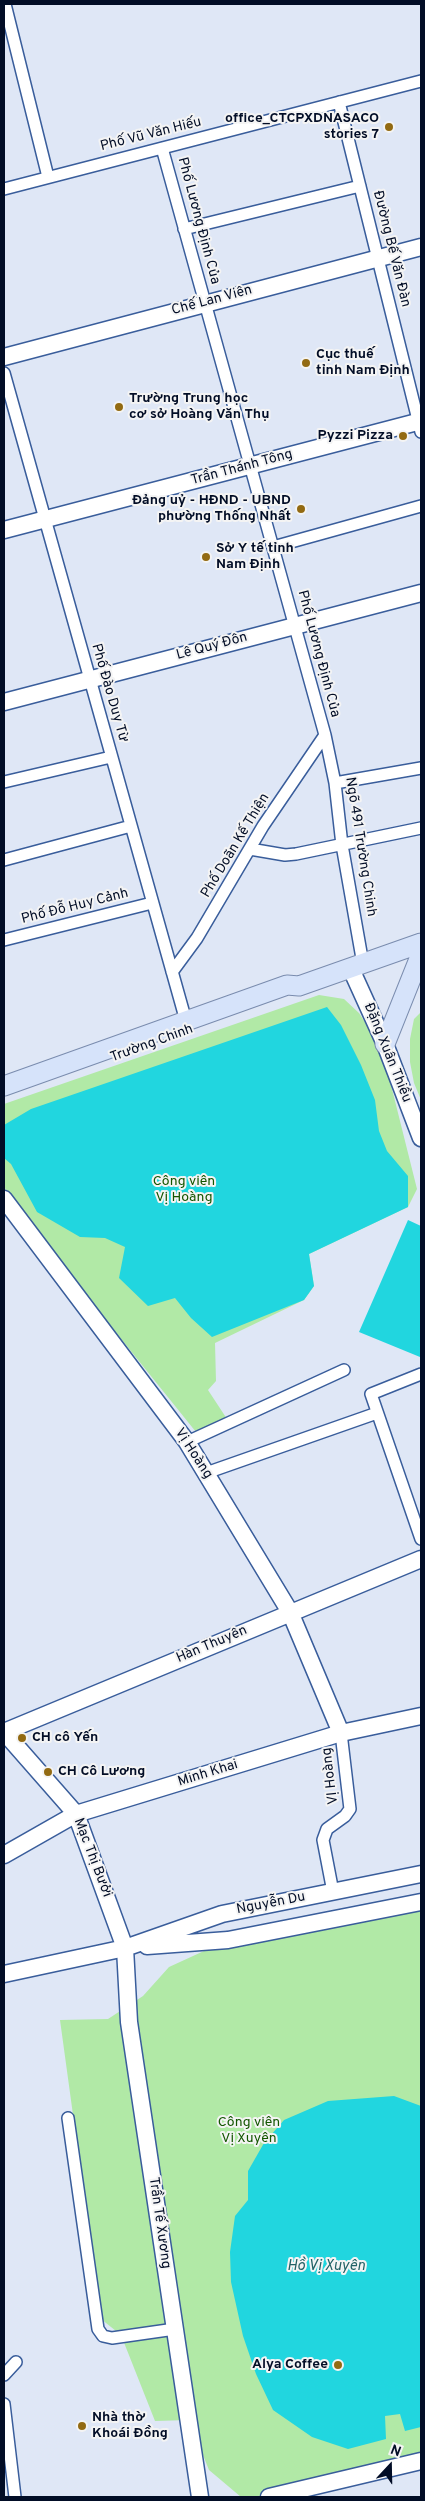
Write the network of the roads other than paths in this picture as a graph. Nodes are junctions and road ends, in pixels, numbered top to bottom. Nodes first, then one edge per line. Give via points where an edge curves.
1 (5, 4) edge
2 (421, 81) edge
3 (339, 102) junction
4 (162, 148) junction
5 (48, 177) junction
6 (360, 186) junction
7 (4, 189) edge
8 (184, 229) junction
9 (421, 248) edge
10 (378, 259) junction
11 (205, 303) junction
12 (4, 357) edge
13 (4, 373) edge
14 (420, 425) edge
15 (250, 466) junction
16 (421, 506) edge
17 (45, 519) junction
18 (4, 530) edge
19 (273, 547) junction
20 (421, 593) edge
21 (294, 625) junction
22 (90, 679) junction
23 (4, 702) edge
24 (325, 735) junction
25 (111, 757) junction
26 (421, 768) edge
27 (4, 782) edge
28 (335, 783) junction
29 (131, 826) junction
30 (421, 828) edge
31 (342, 845) junction
32 (250, 849) junction
33 (4, 860) edge
34 (152, 903) junction
35 (4, 940) edge
36 (421, 943) edge
37 (421, 954) edge
38 (357, 966) junction
39 (172, 972) junction
40 (299, 986) junction
41 (186, 1021) junction
42 (385, 1044) junction
43 (4, 1086) edge
44 (4, 1099) edge
45 (421, 1138) edge
46 (4, 1200) edge
47 (344, 1370) dead end
48 (421, 1374) edge
49 (377, 1413) junction
50 (187, 1442) junction
51 (206, 1473) junction
52 (421, 1539) edge
53 (421, 1559) edge
54 (290, 1612) junction
55 (421, 1716) edge
56 (4, 1732) edge
57 (341, 1733) junction
58 (76, 1814) junction
59 (4, 1855) edge
60 (421, 1874) edge
61 (332, 1892) junction
62 (421, 1902) edge
63 (125, 1948) junction
64 (4, 1974) edge
65 (68, 2118) dead end
66 (175, 2329) junction
67 (16, 2362) dead end
68 (4, 2375) edge
69 (4, 2404) edge
70 (421, 2462) edge
71 (15, 2497) edge
72 (200, 2497) edge
73 (269, 2497) edge

1 - 5 street
2 - 3 street, Phố Vũ Văn Hiếu
3 - 4 street, Phố Vũ Văn Hiếu
3 - 6 street, Đường Bế Văn Đàn
4 - 5 street, Phố Vũ Văn Hiếu
4 - 8 street, Phố Lương Định Của
5 - 7 street, Phố Vũ Văn Hiếu
6 - 8 street
6 - 10 street, Đường Bế Văn Đàn
8 - 11 street, Phố Lương Định Của
9 - 10 street, Chế Lan Viên
10 - 11 street, Chế Lan Viên
10 - 14 street, Đường Bế Văn Đàn
11 - 12 street, Chế Lan Viên
11 - 15 street, Phố Lương Định Của
13 - 17 street, Phố Đào Duy Từ
14 - 15 street, Trần Thánh Tông
15 - 17 street, Trần Thánh Tông
15 - 19 street, Phố Lương Định Của
16 - 19 street
17 - 18 street, Trần Thánh Tông
17 - 22 street, Phố Đào Duy Từ
19 - 21 street, Phố Lương Định Của
20 - 21 street, Lê Quý Đôn
21 - 22 street, Lê Quý Đôn
21 - 24 street, Phố Lương Định Của
22 - 23 street, Lê Quý Đôn
22 - 25 street, Phố Đào Duy Từ
24 - 28 street, Ngõ 491 Trường Chinh
24 - 32 street, Phố Doãn Kế Thiện
25 - 27 street
25 - 29 street, Phố Đào Duy Từ
26 - 28 street
28 - 31 street, Ngõ 491 Trường Chinh
29 - 33 street
29 - 34 street, Phố Đào Duy Từ
30 - 31 street
31 - 32 street via 285,855
31 - 38 street, Ngõ 491 Trường Chinh
32 - 39 street, Phố Doãn Kế Thiện via 197,938
34 - 35 street, Phố Đỗ Huy Cảnh
34 - 39 street, Phố Đào Duy Từ
36 - 38 main road, Trường Chinh
37 - 42 main road
38 - 40 main road, Trường Chinh
38 - 42 street, Đặng Xuân Thiều
39 - 41 street, Phố Đào Duy Từ
40 - 41 main road, Trường Chinh via 287,985
40 - 44 main road, Trường Chinh via 291,994
41 - 43 main road, Trường Chinh
42 - 45 street, Đặng Xuân Thiều
46 - 50 street, Vị Hoàng
47 - 50 street
48 - 49 street via 371,1394
49 - 51 street
49 - 52 street
50 - 51 street, Vị Hoàng
51 - 54 street, Vị Hoàng
53 - 54 street, Hàn Thuyên
54 - 56 street, Hàn Thuyên
54 - 57 street, Vị Hoàng
55 - 57 street, Minh Khai
56 - 58 street, Mạc Thị Bưởi
57 - 58 street, Minh Khai
57 - 61 street, VỊ Hoàng via 350,1809 326,1829 323,1840
58 - 59 street, Minh Khai
58 - 63 street, Mạc Thị Bưởi
60 - 61 street, Nguyễn Du
61 - 63 street, Nguyễn Du via 222,1914
62 - 63 street, Nguyễn Du via 228,1940
63 - 64 street, Nguyễn Du
63 - 66 street, Trần Tế Xương via 129,2022
65 - 66 street via 98,2329 103,2336 112,2338
66 - 72 street, Trần Tế Xương
67 - 68 street
69 - 71 street
70 - 73 street

